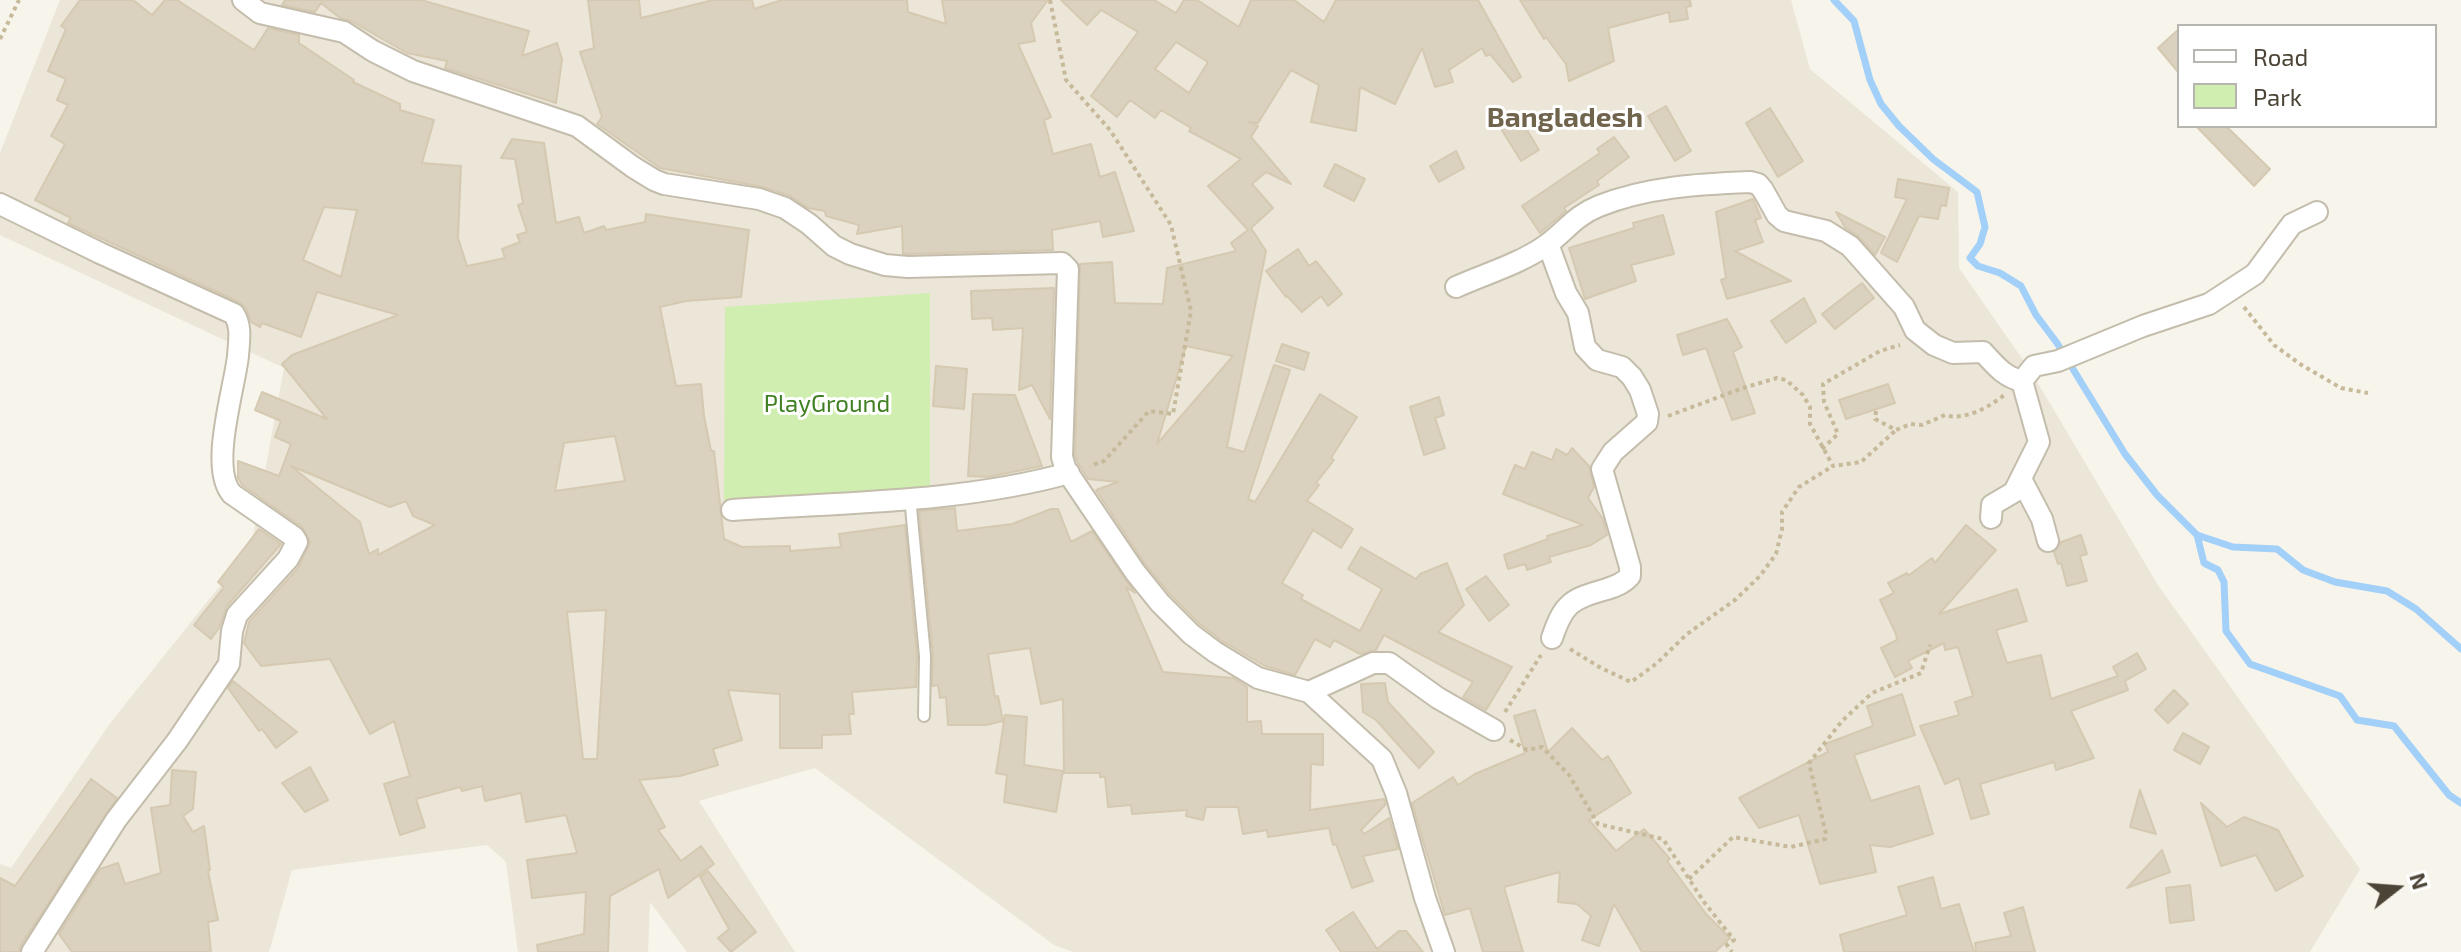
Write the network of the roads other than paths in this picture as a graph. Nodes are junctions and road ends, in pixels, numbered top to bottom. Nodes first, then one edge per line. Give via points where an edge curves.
1 (243, 0) edge
2 (0, 204) edge
3 (2317, 212) dead end
4 (1548, 244) junction
5 (1456, 287) dead end
6 (2022, 381) junction
7 (1069, 473) junction
8 (2021, 479) junction
9 (910, 497) junction
10 (732, 510) dead end
11 (1991, 518) dead end
12 (2048, 541) dead end
13 (1552, 638) road end
14 (1309, 692) junction
15 (924, 716) dead end
16 (1494, 730) road end
17 (32, 952) edge
18 (1444, 952) edge

1 - 7 street via 260,13 344,32 413,71 577,126 664,184 785,208 850,254 908,267 1066,265 1062,457
2 - 17 street via 234,314 240,334 220,461 225,486 297,542 237,615 229,664 116,820
3 - 6 street via 2292,224 2255,274 2198,310 2034,366
4 - 5 street
4 - 6 street via 1581,215 1630,196 1675,186 1758,184 1784,221 1826,231 1850,246 1924,337 1953,353 1983,352 1997,369
4 - 13 street via 1578,313 1585,347 1597,360 1627,371 1648,414 1647,422 1602,469 1630,576 1571,602
6 - 8 street via 2039,442
7 - 9 street via 958,495
7 - 14 street via 1135,572 1191,634 1249,673
8 - 11 street via 2014,492 1992,505
8 - 12 street
9 - 10 street
9 - 15 lane via 925,656
14 - 16 street via 1373,663 1389,663
14 - 18 street via 1382,759

